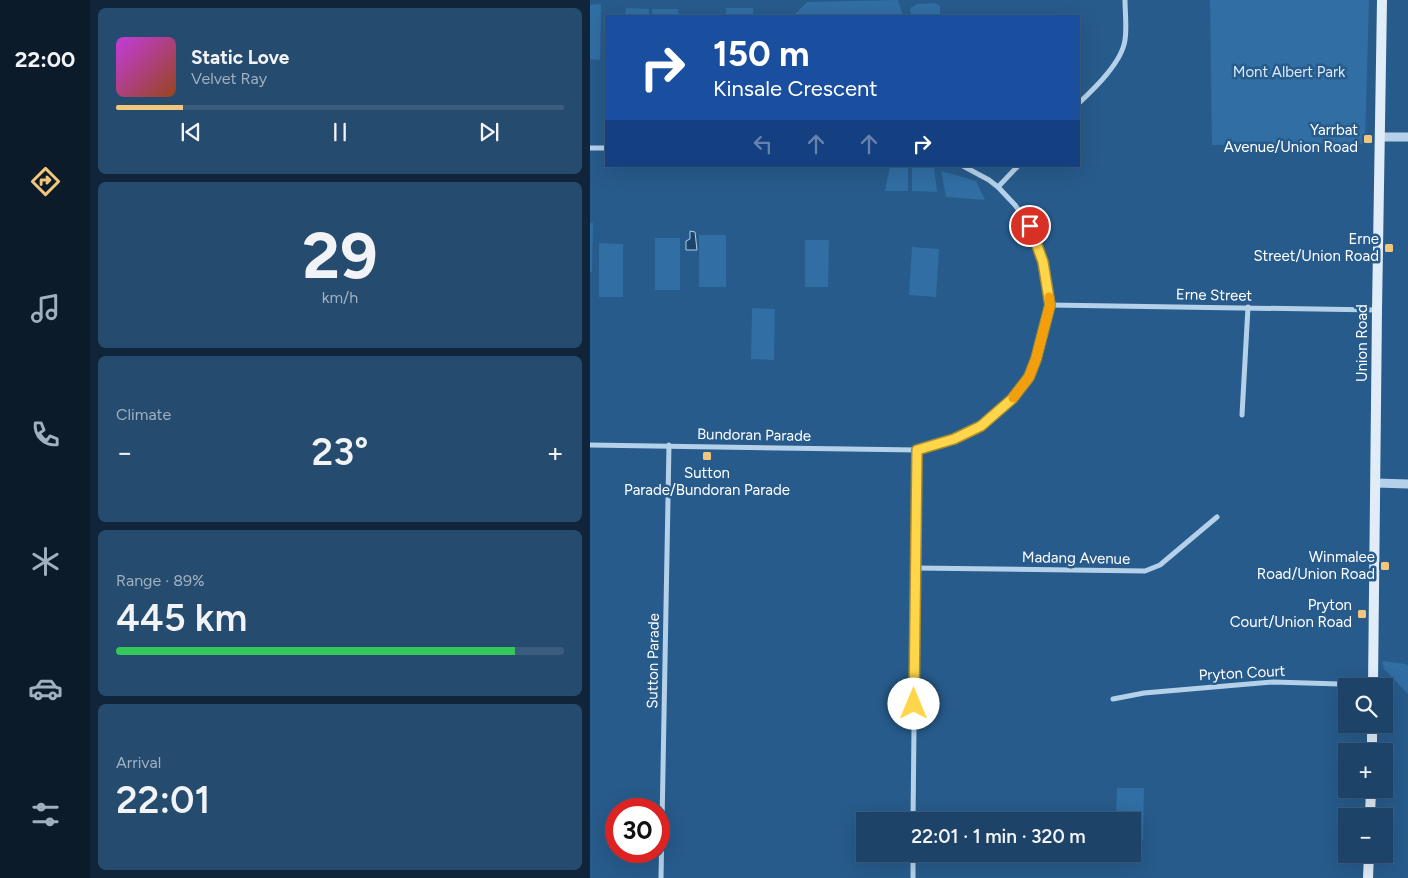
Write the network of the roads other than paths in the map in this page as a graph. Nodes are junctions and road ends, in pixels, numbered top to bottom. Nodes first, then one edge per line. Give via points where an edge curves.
1 (1125, 0) edge
2 (1382, 0) edge
3 (1080, 102) edge
4 (1380, 137) junction
5 (1408, 137) edge
6 (590, 148) edge
7 (605, 148) edge
8 (965, 167) edge
9 (1017, 167) edge
10 (998, 187) junction
11 (1050, 305) junction
12 (1248, 308) junction
13 (1377, 310) junction
14 (1242, 415) dead end
15 (590, 444) edge
16 (670, 446) junction
17 (917, 450) junction
18 (1376, 483) junction
19 (1408, 484) edge
20 (1217, 516) dead end
21 (915, 568) junction
22 (1373, 678) edge
23 (1338, 685) edge
24 (1113, 699) dead end
25 (913, 812) edge
26 (913, 862) edge
27 (1369, 863) edge
28 (661, 878) edge
29 (913, 878) edge
30 (1368, 878) edge

1 - 3 street via 1126,41 1116,62
2 - 4 main road, Union Road
4 - 5 street
4 - 13 main road, Union Road
6 - 7 street
8 - 10 street
9 - 10 street
10 - 11 street via 1030,226 1043,262
11 - 12 street, Erne Street
11 - 17 street, Bundoran Parade via 1029,377 1012,399 981,426 954,439
12 - 13 street, Erne Street
12 - 14 street
13 - 18 main road, Union Road
15 - 16 street, Bundoran Parade
16 - 17 street, Bundoran Parade
16 - 28 street, Sutton Parade
17 - 21 street
18 - 19 street
18 - 22 main road, Union Road
20 - 21 street, Madang Avenue via 1160,565 1145,571
21 - 25 street
23 - 24 street, Pryton Court via 1273,682 1144,692
26 - 29 street
27 - 30 main road

